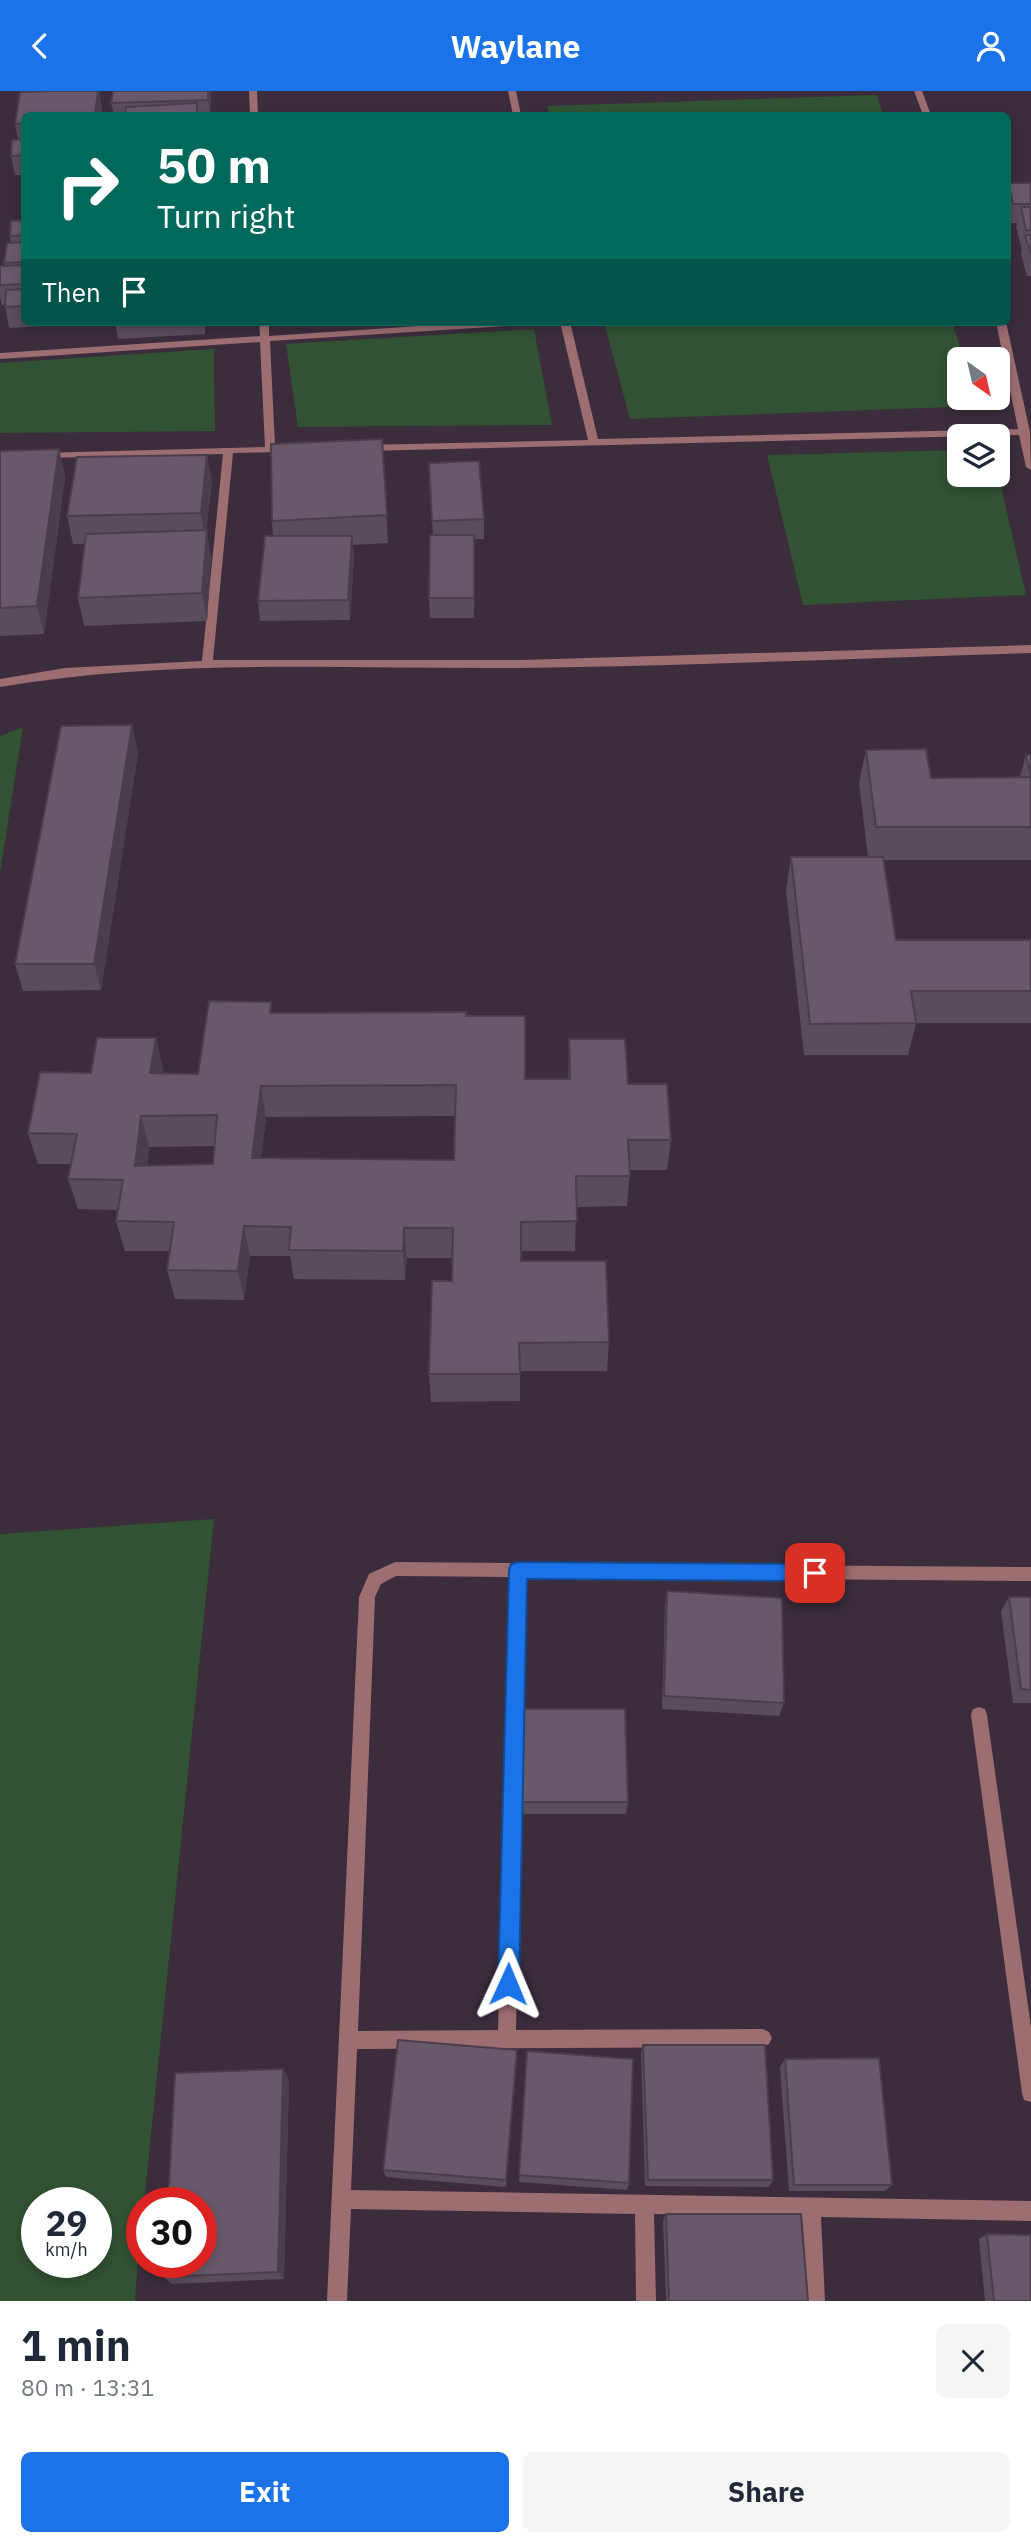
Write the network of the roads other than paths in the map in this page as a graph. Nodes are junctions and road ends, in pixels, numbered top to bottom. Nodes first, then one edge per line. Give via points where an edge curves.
1 (253, 91) edge
2 (512, 91) edge
3 (918, 91) edge
4 (254, 112) edge
5 (516, 112) edge
6 (927, 112) edge
7 (264, 326) edge
8 (462, 326) edge
9 (566, 326) edge
10 (1002, 326) edge
11 (265, 339) junction
12 (0, 356) edge
13 (1025, 432) junction
14 (594, 442) junction
15 (351, 448) edge
16 (297, 449) edge
17 (228, 450) junction
18 (270, 450) junction
19 (27, 455) edge
20 (1031, 467) edge
21 (1031, 649) edge
22 (206, 664) junction
23 (0, 683) edge
24 (518, 1570) junction
25 (1031, 1574) edge
26 (979, 1715) dead end
27 (763, 2038) dead end
28 (507, 2039) junction
29 (348, 2040) junction
30 (1031, 2093) edge
31 (341, 2199) junction
32 (645, 2204) junction
33 (811, 2206) junction
34 (1031, 2211) edge
35 (337, 2301) edge
36 (646, 2301) edge
37 (815, 2301) edge

1 - 4 street
2 - 5 street
3 - 6 street
7 - 11 street
8 - 11 street
9 - 14 street
10 - 13 street
11 - 12 street
11 - 18 street
13 - 14 street
13 - 20 street
14 - 15 street
16 - 18 street
17 - 18 street
17 - 19 street
17 - 22 street
21 - 22 street via 520,664
22 - 23 street via 65,672
24 - 25 street
24 - 28 street
24 - 29 street via 395,1569 375,1579 367,1597
26 - 30 street
27 - 28 street
28 - 29 street
29 - 31 street
31 - 32 street
31 - 35 street
32 - 33 street
32 - 36 street
33 - 34 street
33 - 37 street

